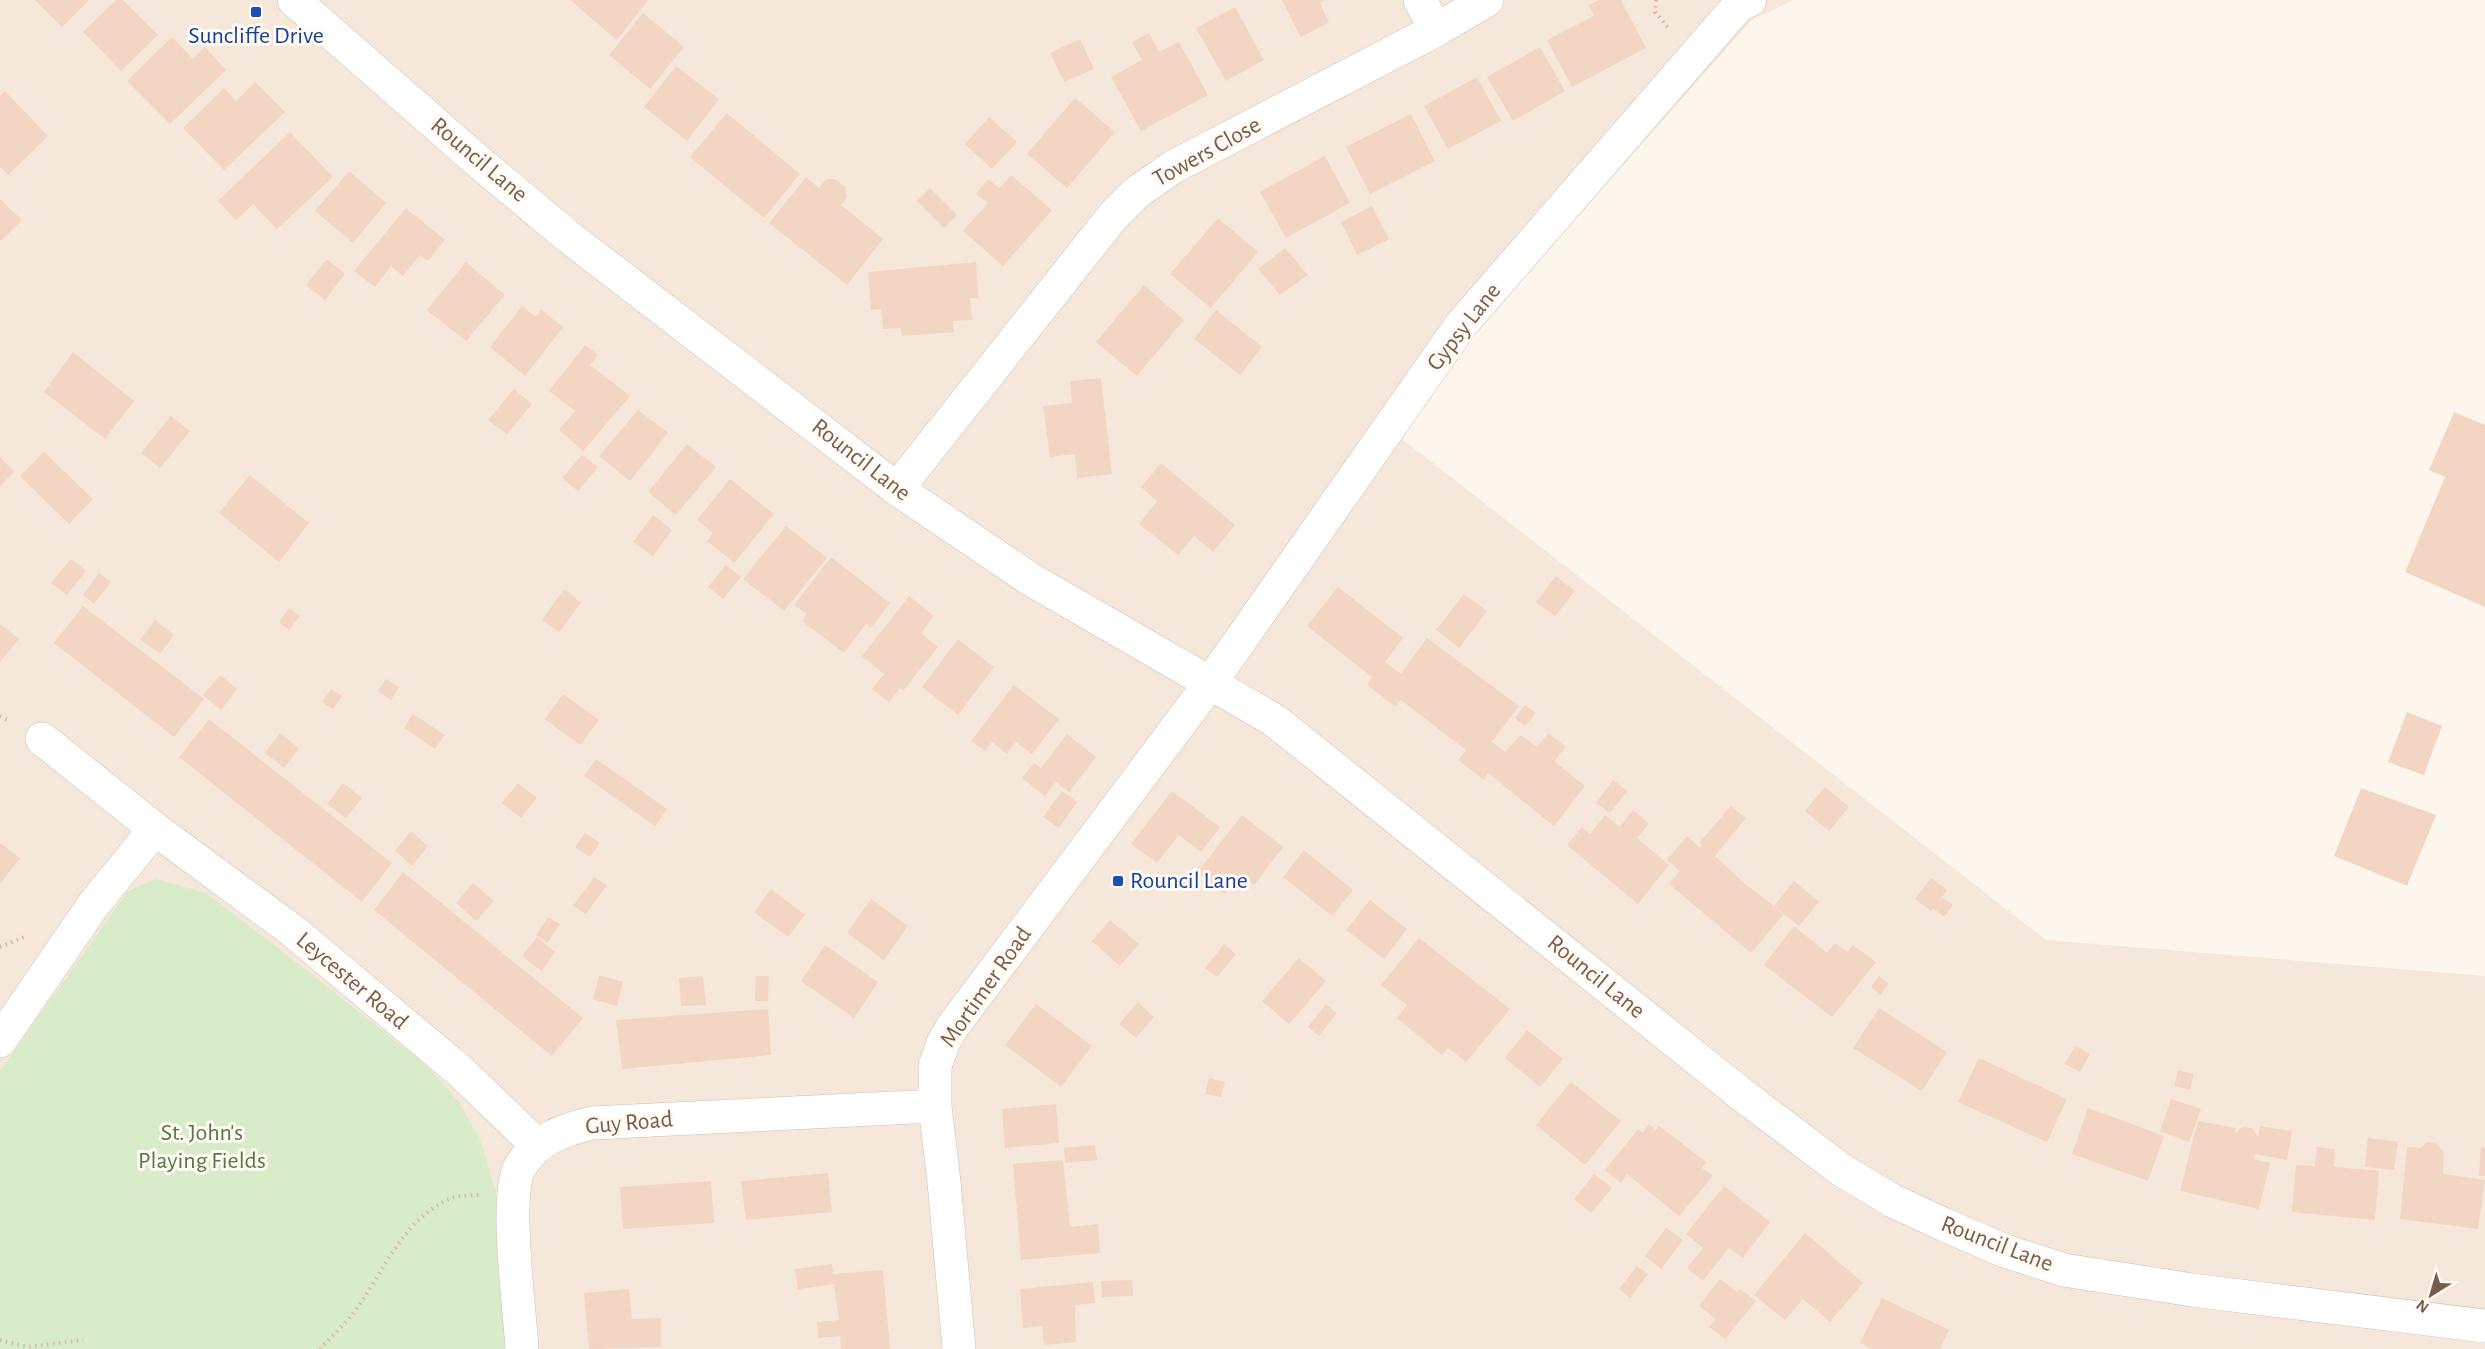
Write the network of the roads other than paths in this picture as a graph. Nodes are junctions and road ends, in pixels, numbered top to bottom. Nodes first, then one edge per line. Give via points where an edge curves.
1 (294, 0) edge
2 (1420, 0) edge
3 (1487, 0) edge
4 (1750, 0) edge
5 (1436, 30) junction
6 (897, 489) junction
7 (1211, 682) junction
8 (42, 739) dead end
9 (156, 829) junction
10 (0, 1041) edge
11 (935, 1106) junction
12 (538, 1146) junction
13 (2485, 1326) edge
14 (522, 1349) edge
15 (959, 1349) edge

1 - 6 street, Rouncil Lane via 570,238
2 - 5 street
3 - 5 street, Towers Close
4 - 7 street, Gypsy Lane via 1739,5 1461,325
5 - 6 street, Towers Close via 1173,167 1136,193 1113,216
6 - 7 street, Rouncil Lane via 1030,579
7 - 11 street, Mortimer Road via 953,1026 935,1066
7 - 13 street, Rouncil Lane via 1274,720 1745,1097 1843,1171 1893,1201 2005,1251 2064,1270
8 - 9 street, Leycester Road
9 - 10 street via 94,904
9 - 12 street, Leycester Road via 293,930 460,1071
11 - 12 street, Guy Road via 592,1123 560,1131
11 - 15 street, Mortimer Road
12 - 14 street, Guy Road via 520,1167 514,1186

